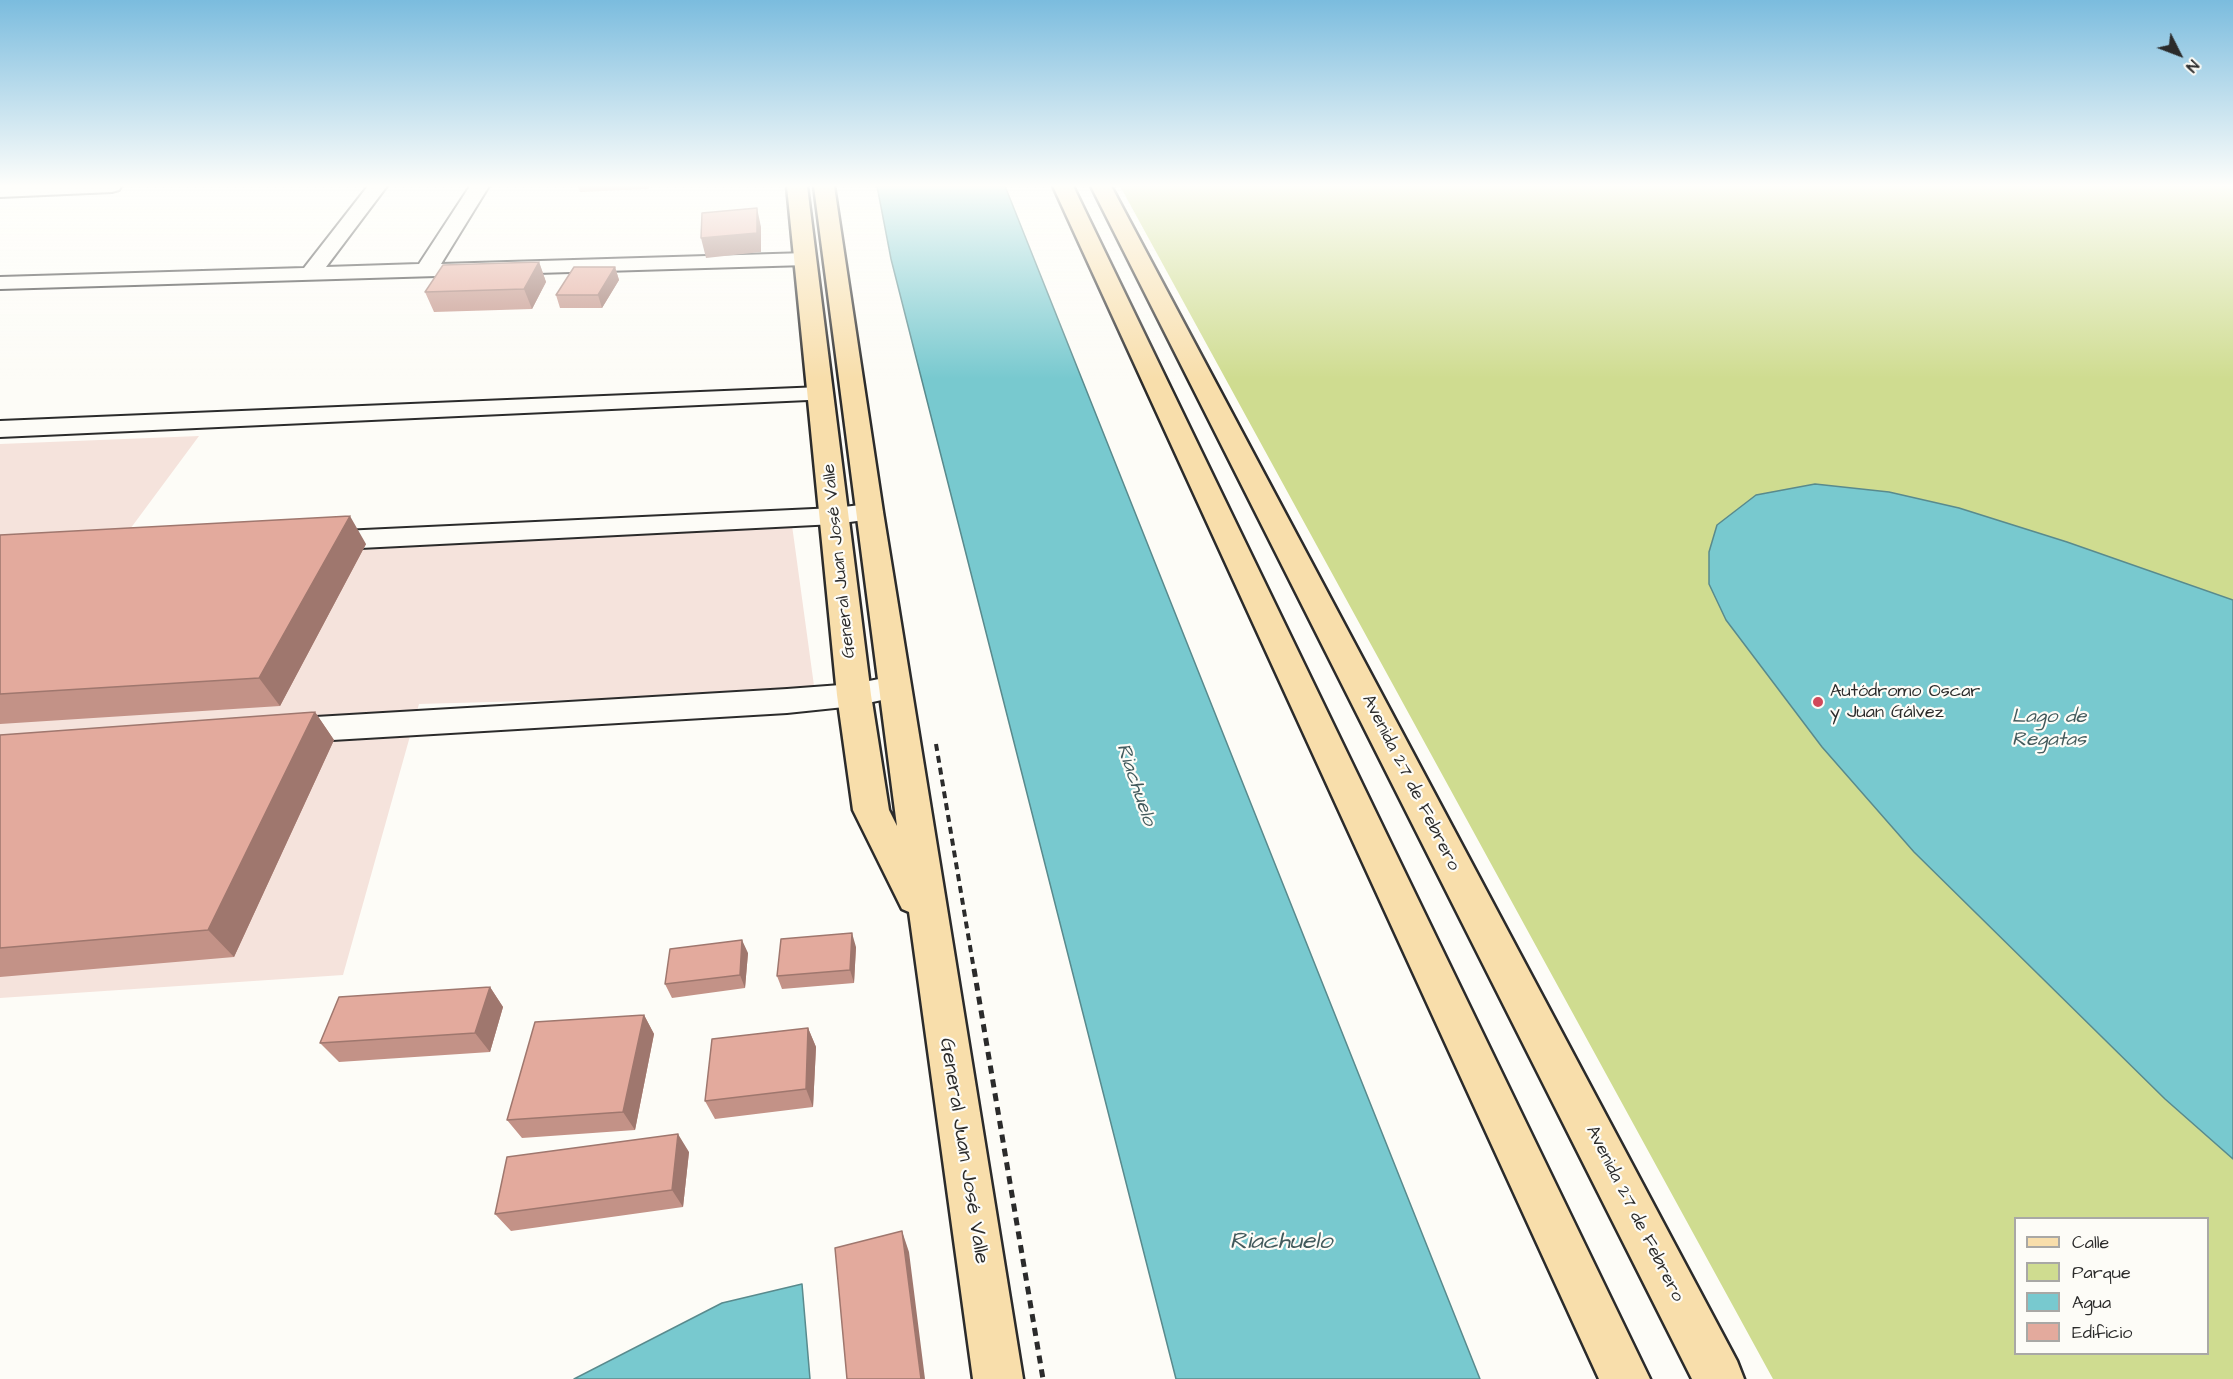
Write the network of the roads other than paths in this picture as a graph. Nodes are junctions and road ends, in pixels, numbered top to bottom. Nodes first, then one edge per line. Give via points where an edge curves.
1 (328, 250) edge
2 (439, 250) edge
3 (805, 250) edge
4 (833, 250) edge
5 (1093, 250) edge
6 (1134, 250) edge
7 (806, 259) junction
8 (426, 270) junction
9 (309, 275) junction
10 (0, 283) edge
11 (821, 394) junction
12 (0, 429) edge
13 (869, 512) junction
14 (836, 516) junction
15 (298, 542) edge
16 (894, 687) junction
17 (854, 695) junction
18 (250, 732) edge
19 (929, 923) junction
20 (998, 1379) edge
21 (1624, 1379) edge
22 (1719, 1379) edge

1 - 9 street
2 - 8 street
3 - 7 main road, General Juan José Valle
4 - 13 main road, General Juan José Valle
5 - 21 main road
6 - 22 main road, Avenida 27 de Febrero
7 - 8 street
7 - 11 main road, General Juan José Valle
8 - 9 street
9 - 10 street
11 - 12 street
11 - 14 main road, General Juan José Valle
13 - 14 street
13 - 16 main road, General Juan José Valle
14 - 15 street
14 - 17 main road, General Juan José Valle
16 - 17 street
16 - 19 main road, General Juan José Valle
17 - 18 street
17 - 19 main road, General Juan José Valle via 871,810
19 - 20 main road, General Juan José Valle

